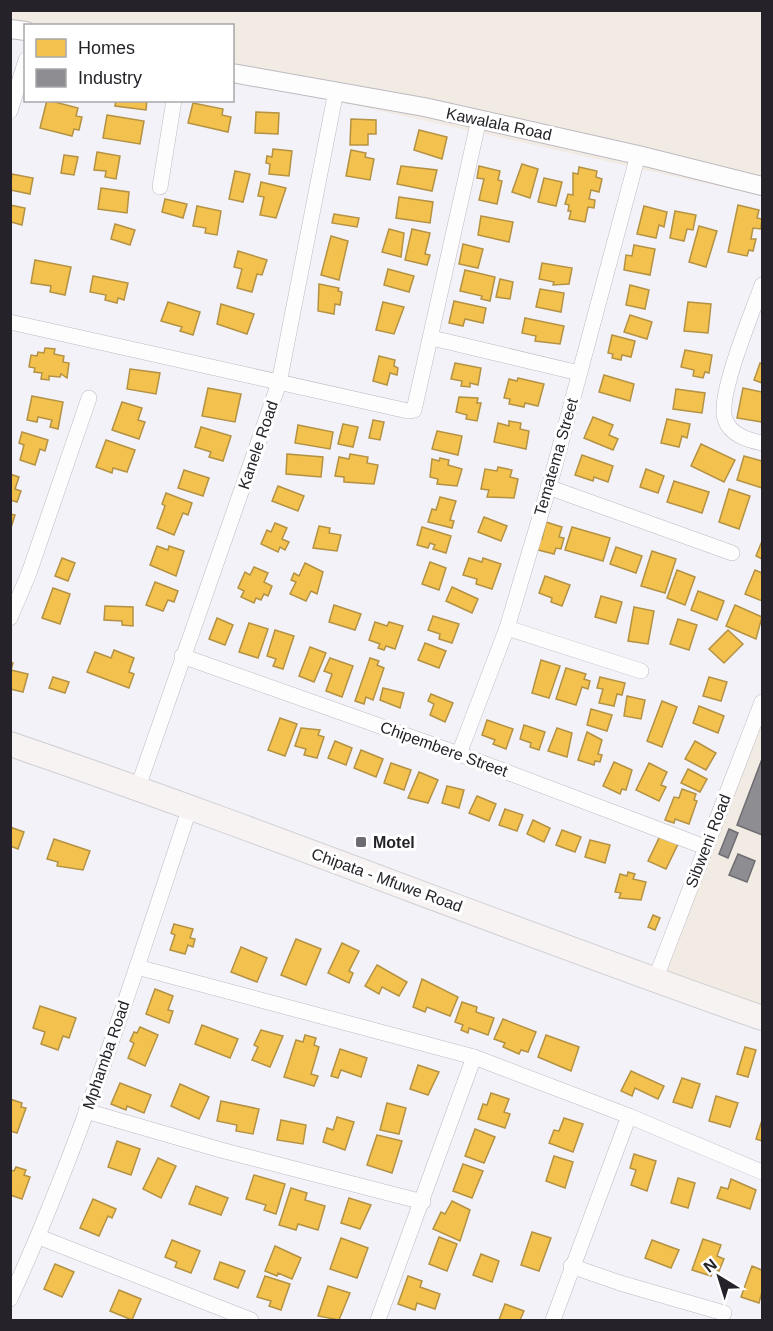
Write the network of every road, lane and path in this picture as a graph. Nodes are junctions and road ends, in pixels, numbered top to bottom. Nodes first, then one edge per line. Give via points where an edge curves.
1 (24, 66) edge
2 (234, 73) edge
3 (336, 91) junction
4 (174, 102) edge
5 (10, 111) edge
6 (479, 119) junction
7 (638, 155) junction
8 (762, 186) edge
9 (160, 187) dead end
10 (762, 285) edge
11 (10, 322) edge
12 (432, 338) junction
13 (579, 373) junction
14 (279, 383) junction
15 (89, 398) dead end
16 (762, 443) edge
17 (548, 487) junction
18 (732, 552) dead end
19 (10, 618) edge
20 (507, 628) junction
21 (182, 656) junction
22 (641, 671) dead end
23 (762, 702) edge
24 (10, 744) edge
25 (459, 754) junction
26 (138, 787) junction
27 (190, 807) junction
28 (705, 848) junction
29 (137, 967) junction
30 (655, 980) junction
31 (762, 1018) edge
32 (474, 1057) junction
33 (86, 1111) junction
34 (629, 1116) junction
35 (762, 1172) edge
36 (423, 1202) junction
37 (39, 1237) junction
38 (571, 1266) junction
39 (10, 1299) edge
40 (724, 1313) dead end
41 (251, 1320) edge
42 (378, 1320) edge
43 (553, 1320) edge

1 - 5 street
2 - 3 street, Kawalala Road
3 - 6 street, Kawalala Road
3 - 14 street, Kanele Road
4 - 9 street
6 - 7 street, Kawalala Road
6 - 12 street
7 - 8 street, Kawalala Road
7 - 13 street, Tematema Street
10 - 16 street via 733,367 724,418 730,430
11 - 14 street
12 - 13 street
12 - 14 street via 414,410
13 - 17 street, Tematema Street
14 - 21 street, Kanele Road
15 - 19 street
17 - 18 street
17 - 20 street, Tematema Street
20 - 22 street
20 - 25 street, Tematema Street
21 - 25 street, Chipembere Street
21 - 26 street, Kanele Road
23 - 28 street, Sibweni Road
24 - 26 main road, Chipata - Mfuwe Road
25 - 28 street, Chipembere Street
26 - 27 main road, Chipata - Mfuwe Road
27 - 29 street, Mphamba Road
27 - 30 main road, Chipata - Mfuwe Road
28 - 30 street, Sibweni Road
29 - 32 street
29 - 33 street, Mphamba Road
30 - 31 main road, Chipata - Mfuwe Road
32 - 34 street
32 - 36 street
33 - 36 street
33 - 37 street, Mphamba Road
34 - 35 street
34 - 38 street
36 - 42 street
37 - 39 street, Mphamba Road
37 - 41 street
38 - 40 street
38 - 43 street

